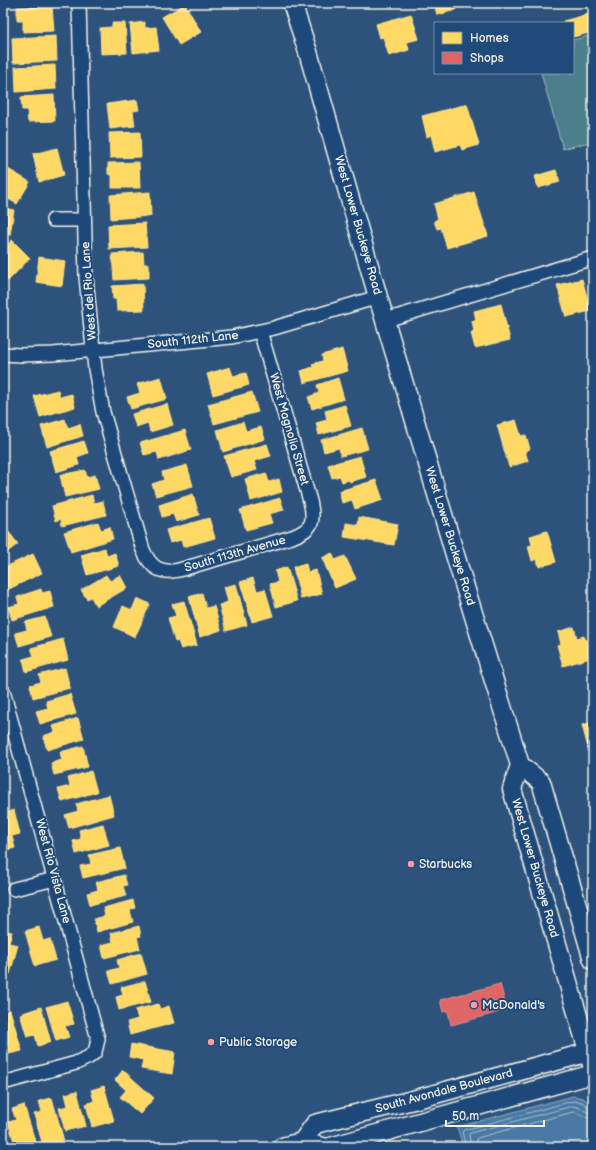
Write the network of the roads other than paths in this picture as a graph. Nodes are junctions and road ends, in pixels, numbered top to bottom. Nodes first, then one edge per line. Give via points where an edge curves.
1 (79, 3) edge
2 (292, 3) edge
3 (53, 220) dead end
4 (84, 220) junction
5 (593, 258) edge
6 (378, 297) junction
7 (386, 320) junction
8 (260, 331) junction
9 (93, 350) junction
10 (3, 354) edge
11 (310, 526) joint
12 (156, 568) joint
13 (3, 691) edge
14 (520, 765) junction
15 (55, 879) junction
16 (14, 889) dead end
17 (593, 960) edge
18 (591, 1057) edge
19 (593, 1074) edge
20 (3, 1082) edge
21 (302, 1142) junction
22 (282, 1147) edge
23 (323, 1147) edge
24 (330, 1147) edge

1 - 4 street, West del Rio Lane
2 - 6 main road, West Lower Buckeye Road
3 - 4 street
4 - 9 street, West del Rio Lane
5 - 7 street
6 - 7 main road, West Lower Buckeye Road
6 - 8 street, South 112th Lane
7 - 14 main road, West Lower Buckeye Road
8 - 9 street, South 112th Lane via 215,339
8 - 11 street, West Magnolia Street via 310,501 313,519
9 - 10 street, South 112th Lane via 37,355
9 - 12 street, West del Rio Lane via 100,398 135,521 146,557
11 - 12 street, South 113th Avenue via 306,531 292,537 179,570 163,571
13 - 15 street, West Rio Vista Lane
14 - 17 main road via 541,782
14 - 18 main road, West Lower Buckeye Road via 512,789
15 - 16 street
15 - 20 street, West Rio Vista Lane via 97,1032 95,1052 76,1063
18 - 21 main road, South Avondale Boulevard via 315,1124
19 - 24 main road, South Avondale Boulevard
21 - 22 main road
21 - 23 main road

